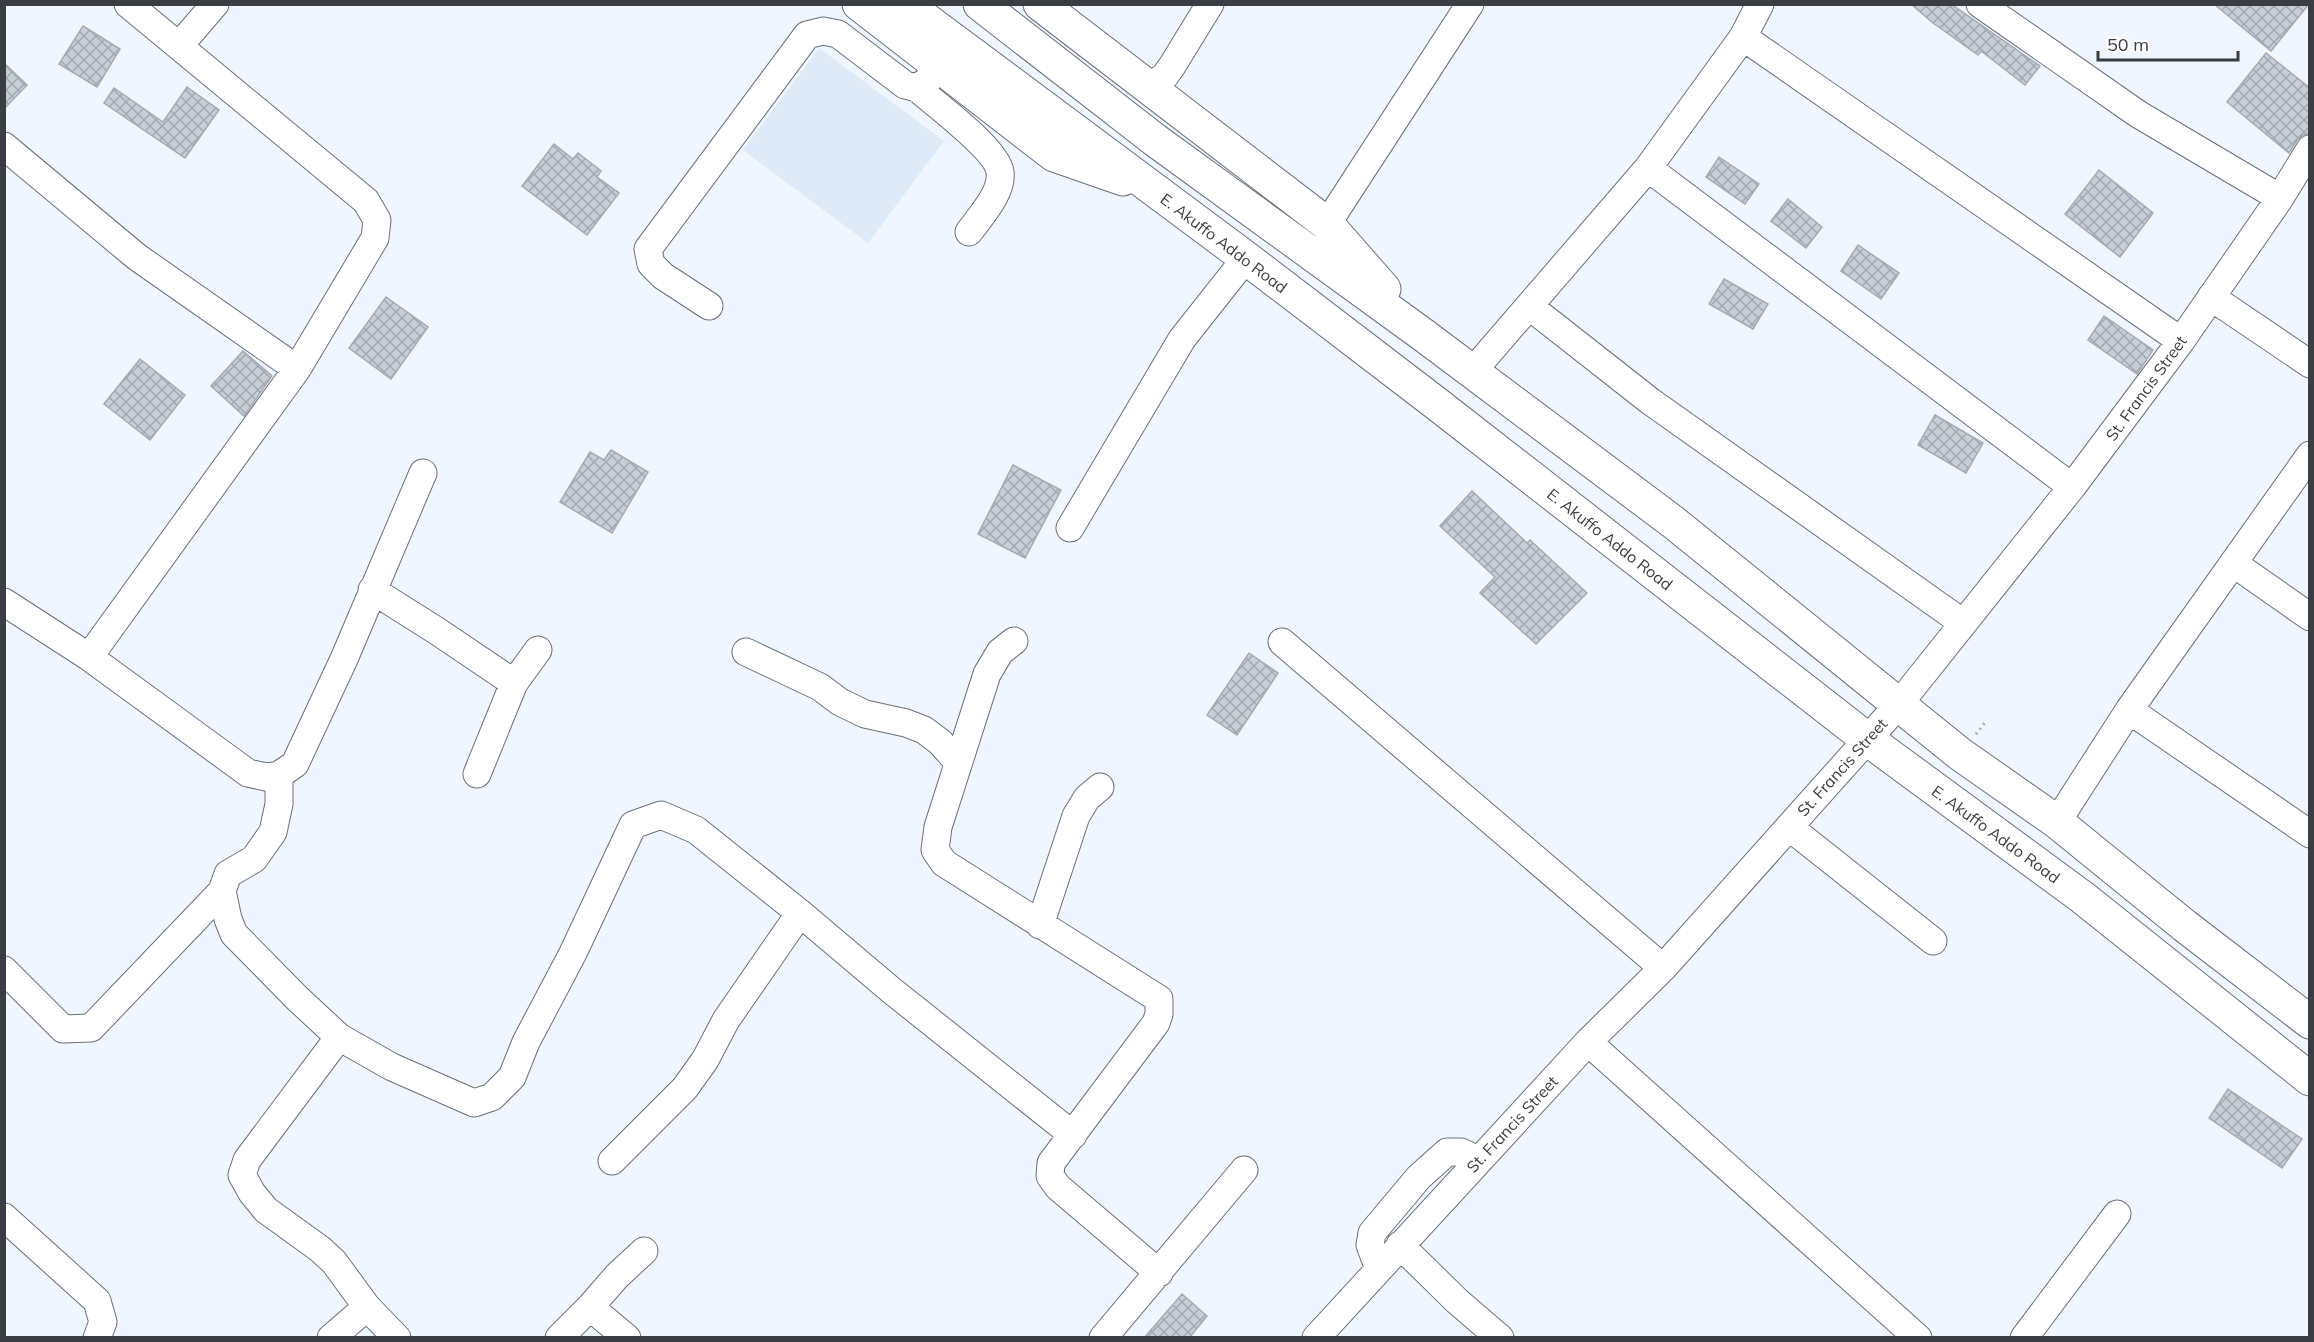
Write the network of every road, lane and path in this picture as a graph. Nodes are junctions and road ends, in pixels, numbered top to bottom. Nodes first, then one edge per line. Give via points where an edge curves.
1 (128, 4) edge
2 (215, 4) edge
3 (859, 4) edge
4 (905, 4) edge
5 (981, 4) edge
6 (1040, 4) edge
7 (1210, 4) edge
8 (1470, 4) edge
9 (1760, 4) edge
10 (1980, 4) edge
11 (1743, 37) junction
12 (179, 46) junction
13 (928, 77) junction
14 (1148, 87) junction
15 (4, 146) edge
16 (2310, 149) edge
17 (1648, 168) junction
18 (1156, 191) junction
19 (2280, 198) junction
20 (1327, 224) junction
21 (969, 232) dead end
22 (1246, 258) junction
23 (2211, 297) junction
24 (709, 306) dead end
25 (1529, 306) junction
26 (1422, 334) junction
27 (2181, 341) junction
28 (2310, 364) edge
29 (297, 369) junction
30 (1472, 372) junction
31 (2310, 455) edge
32 (423, 473) dead end
33 (2072, 487) junction
34 (1071, 528) dead end
35 (2234, 562) junction
36 (372, 590) junction
37 (4, 602) edge
38 (2310, 617) edge
39 (1963, 623) junction
40 (1014, 641) dead end
41 (1282, 642) dead end
42 (538, 650) dead end
43 (746, 652) dead end
44 (88, 657) junction
45 (514, 683) junction
46 (1899, 704) junction
47 (2129, 710) junction
48 (1867, 739) junction
49 (958, 762) junction
50 (477, 774) dead end
51 (279, 775) junction
52 (1100, 787) dead end
53 (2056, 822) junction
54 (1789, 827) junction
55 (2310, 834) edge
56 (222, 891) junction
57 (800, 913) junction
58 (1040, 925) junction
59 (1933, 941) dead end
60 (1663, 968) junction
61 (4, 970) edge
62 (2310, 1022) edge
63 (339, 1037) junction
64 (1588, 1042) junction
65 (2310, 1079) edge
66 (1073, 1135) junction
67 (612, 1161) dead end
68 (1478, 1161) junction
69 (1244, 1170) dead end
70 (2117, 1214) dead end
71 (4, 1216) edge
72 (1400, 1245) junction
73 (644, 1251) dead end
74 (1379, 1269) junction
75 (1159, 1273) junction
76 (368, 1307) junction
77 (590, 1307) junction
78 (97, 1338) edge
79 (331, 1338) edge
80 (397, 1338) edge
81 (559, 1338) edge
82 (627, 1338) edge
83 (1102, 1338) edge
84 (1316, 1338) edge
85 (1500, 1338) edge
86 (1918, 1338) edge
87 (2024, 1338) edge

1 - 12 street
2 - 12 street
3 - 13 main road
4 - 18 main road, E. Akuffo Addo Road
5 - 26 main road via 1155,140
6 - 14 main road
7 - 14 street via 1164,77
8 - 20 street
9 - 11 street
10 - 19 street via 2138,114
11 - 17 street
11 - 27 street
12 - 29 street via 366,201 377,219 375,238
13 - 18 main road via 1054,155
13 - 21 street via 992,153 1000,173 995,196
13 - 24 street via 905,85 838,34 823,31 807,35 648,249 651,264 663,276
14 - 20 main road
15 - 29 street via 137,257
16 - 19 street, St. Francis Street
17 - 25 street
17 - 33 street
18 - 22 main road, E. Akuffo Addo Road
19 - 23 street, St. Francis Street
20 - 26 main road
22 - 34 street via 1182,339
22 - 48 main road, E. Akuffo Addo Road
23 - 27 street, St. Francis Street
23 - 28 street
25 - 30 street
25 - 39 street via 1650,401
26 - 30 main road
27 - 33 street, St. Francis Street
29 - 44 street
30 - 46 main road via 1673,522
31 - 35 street
32 - 36 street
33 - 39 street, St. Francis Street
35 - 38 street
35 - 47 street
36 - 45 street
36 - 51 street via 296,764
37 - 44 street
39 - 46 street, St. Francis Street
40 - 49 street via 1000,652 987,674
41 - 60 street
42 - 45 street
43 - 49 street via 820,687 865,714 924,730
44 - 51 street via 248,773
45 - 50 street
46 - 48 street, St. Francis Street
46 - 53 main road via 1960,754
47 - 53 street
47 - 55 street
48 - 54 street, St. Francis Street
48 - 65 main road, E. Akuffo Addo Road via 2082,897
49 - 58 street via 935,850 944,863
51 - 56 street via 279,804 273,832 254,859 228,874
52 - 58 street via 1076,816
53 - 62 main road
54 - 59 street
54 - 60 street, St. Francis Street
56 - 61 street via 91,1028 63,1029
56 - 63 street via 234,934
57 - 63 street via 696,830 661,815 633,825 512,1077 492,1098 474,1103 392,1067
57 - 66 street
57 - 67 street via 726,1020 686,1088
58 - 66 street via 1159,999 1156,1023
60 - 64 street, St. Francis Street
63 - 76 street via 247,1160 242,1175 266,1210 334,1262
64 - 68 street, St. Francis Street
64 - 86 street
66 - 75 street via 1051,1163 1050,1176
68 - 72 street, St. Francis Street
68 - 74 street via 1461,1152 1447,1152 1419,1177 1372,1233 1370,1245
69 - 75 street
70 - 87 street
71 - 78 street via 97,1301 103,1322
72 - 74 street, St. Francis Street
72 - 85 street
73 - 77 street
74 - 84 street, St. Francis Street
75 - 83 street
76 - 79 street
76 - 80 street
77 - 81 street
77 - 82 street

